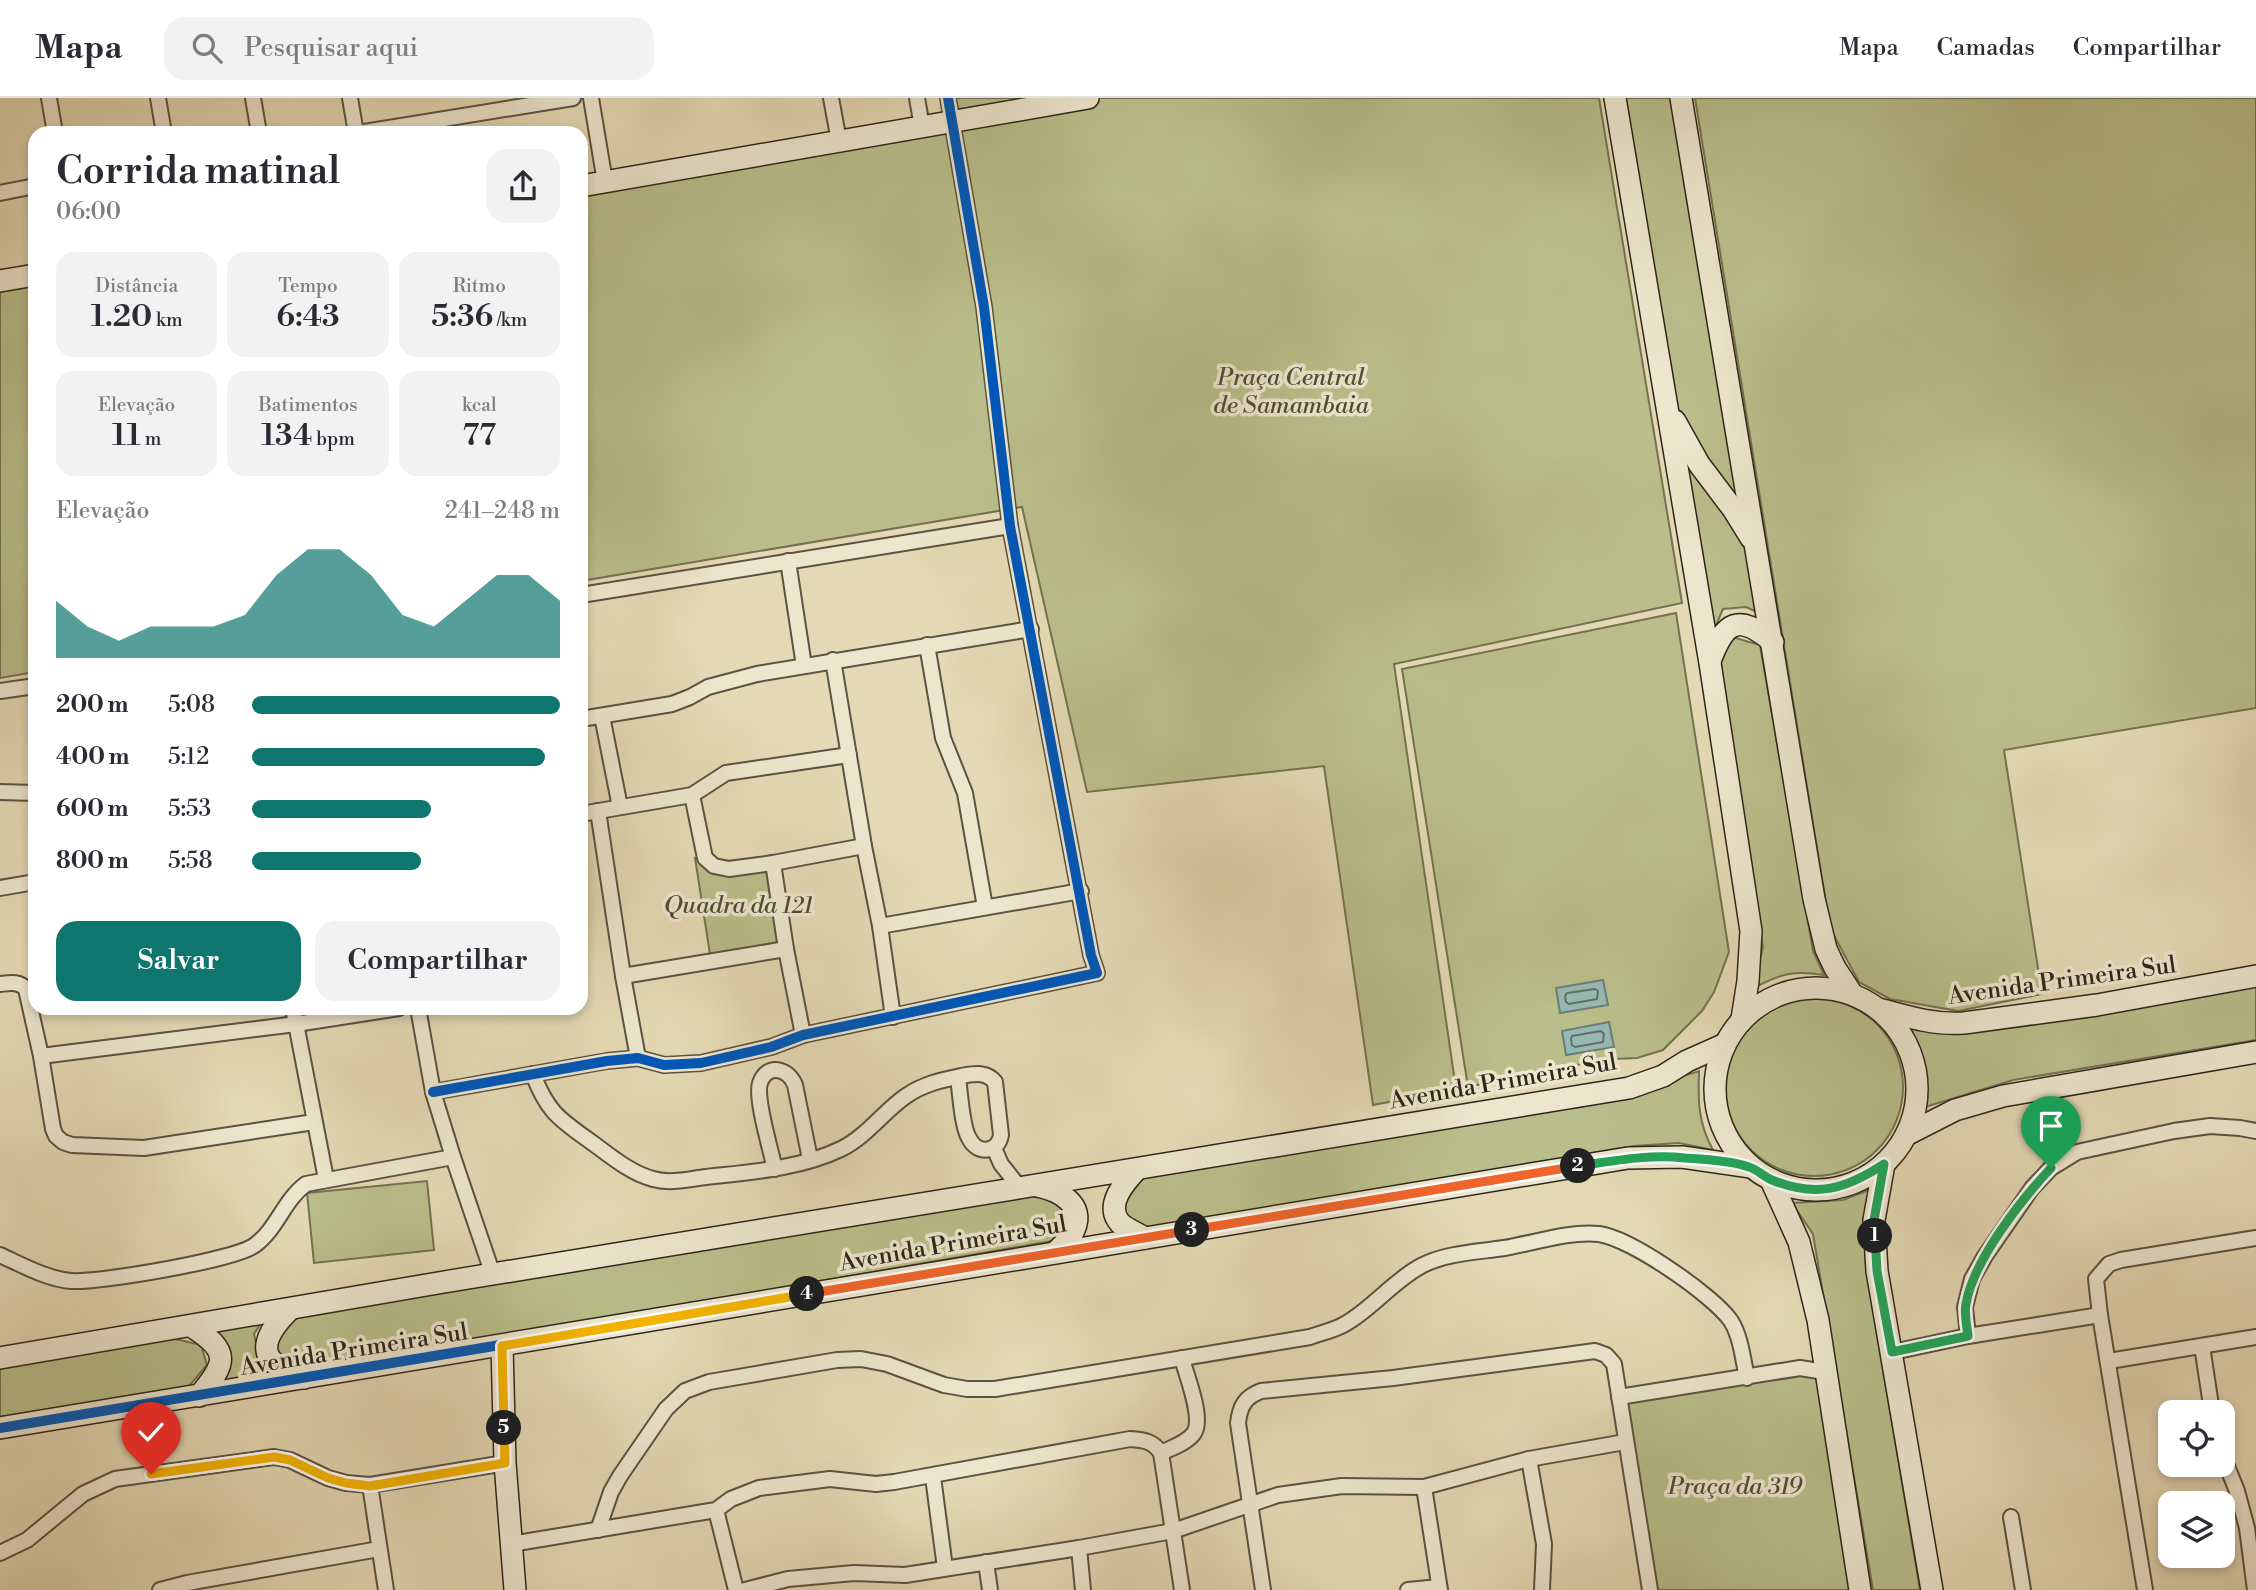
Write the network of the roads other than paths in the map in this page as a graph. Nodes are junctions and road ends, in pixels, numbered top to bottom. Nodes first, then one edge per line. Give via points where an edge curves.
1 (48, 98) edge
2 (158, 98) edge
3 (253, 98) edge
4 (350, 98) edge
5 (573, 98) edge
6 (591, 98) edge
7 (831, 98) edge
8 (917, 98) edge
9 (948, 98) edge
10 (1088, 98) edge
11 (1615, 98) edge
12 (1632, 98) edge
13 (1681, 98) edge
14 (530, 101) edge
15 (1044, 102) edge
16 (953, 122) junction
17 (54, 126) edge
18 (163, 126) edge
19 (258, 126) edge
20 (356, 126) edge
21 (395, 126) edge
22 (922, 127) junction
23 (1622, 139) junction
24 (839, 141) junction
25 (605, 182) junction
26 (588, 185) edge
27 (28, 187) edge
28 (0, 193) edge
29 (28, 276) edge
30 (0, 281) edge
31 (1667, 407) junction
32 (1010, 526) junction
33 (1757, 549) junction
34 (789, 561) junction
35 (588, 594) edge
36 (1031, 629) junction
37 (1773, 642) junction
38 (927, 645) junction
39 (833, 660) junction
40 (1710, 663) junction
41 (804, 666) junction
42 (28, 686) edge
43 (0, 691) edge
44 (602, 716) junction
45 (588, 718) edge
46 (849, 755) junction
47 (0, 792) edge
48 (28, 793) edge
49 (692, 795) junction
50 (620, 807) junction
51 (598, 811) junction
52 (588, 813) edge
53 (864, 846) junction
54 (773, 863) junction
55 (28, 883) edge
56 (0, 888) edge
57 (1081, 891) junction
58 (985, 907) junction
59 (880, 926) junction
60 (786, 950) junction
61 (2256, 975) edge
62 (623, 976) junction
63 (0, 984) edge
64 (1852, 994) junction
65 (28, 998) edge
66 (1877, 1008) junction
67 (32, 1015) edge
68 (294, 1015) edge
69 (354, 1015) edge
70 (419, 1015) edge
71 (893, 1017) junction
72 (1742, 1019) junction
73 (296, 1024) junction
74 (803, 1035) junction
75 (1723, 1045) junction
76 (2256, 1052) edge
77 (41, 1056) junction
78 (638, 1058) junction
79 (533, 1074) junction
80 (958, 1077) junction
81 (433, 1092) junction
82 (314, 1122) junction
83 (2256, 1131) edge
84 (1906, 1135) junction
85 (994, 1148) junction
86 (453, 1157) junction
87 (810, 1159) junction
88 (1884, 1164) junction
89 (1751, 1167) junction
90 (775, 1169) junction
91 (1137, 1169) junction
92 (326, 1179) junction
93 (1771, 1180) junction
94 (1029, 1187) junction
95 (1145, 1238) junction
96 (2256, 1238) edge
97 (1056, 1252) junction
98 (0, 1255) edge
99 (493, 1275) junction
100 (290, 1309) junction
101 (2100, 1315) junction
102 (191, 1326) junction
103 (1968, 1336) junction
104 (2256, 1337) edge
105 (502, 1346) junction
106 (2203, 1346) junction
107 (1892, 1352) junction
108 (0, 1358) edge
109 (1182, 1358) junction
110 (2109, 1361) junction
111 (1824, 1363) junction
112 (304, 1378) junction
113 (1747, 1378) junction
114 (199, 1396) junction
115 (1619, 1397) junction
116 (2210, 1400) edge
117 (0, 1428) edge
118 (1625, 1442) junction
119 (1161, 1454) junction
120 (1529, 1459) junction
121 (505, 1463) junction
122 (933, 1477) junction
123 (2231, 1477) edge
124 (370, 1486) junction
125 (1423, 1487) junction
126 (1250, 1504) junction
127 (716, 1510) junction
128 (2011, 1517) dead end
129 (2251, 1527) edge
130 (598, 1530) junction
131 (1173, 1531) junction
132 (511, 1544) junction
133 (1079, 1548) junction
134 (379, 1549) junction
135 (0, 1553) edge
136 (986, 1562) junction
137 (945, 1568) junction
138 (1440, 1588) edge
139 (160, 1590) edge
140 (386, 1590) edge
141 (515, 1590) edge
142 (736, 1590) edge
143 (745, 1590) edge
144 (990, 1590) edge
145 (1083, 1590) edge
146 (1182, 1590) edge
147 (1263, 1590) edge
148 (1408, 1590) edge
149 (1542, 1590) edge
150 (1650, 1590) edge
151 (1860, 1590) edge
152 (1932, 1590) edge
153 (2022, 1590) edge
154 (2139, 1590) edge
155 (2145, 1590) edge
156 (2255, 1590) edge

1 - 17 street
2 - 18 street
3 - 19 street
4 - 20 street
5 - 14 street
6 - 25 street
7 - 24 street
8 - 22 street
9 - 16 street
10 - 15 street
11 - 23 street
12 - 23 street
13 - 33 street
14 - 21 street
15 - 16 street
16 - 22 street
16 - 32 street via 984,307
22 - 24 street
23 - 31 street
24 - 25 street
25 - 26 street
27 - 28 street
29 - 30 street
31 - 33 street
31 - 40 street
32 - 34 street
32 - 36 street
33 - 37 street
34 - 35 street
34 - 41 street
36 - 38 street
36 - 57 street
37 - 40 street via 1756,628 1737,625 1726,629
37 - 64 street via 1814,899 1826,949
38 - 39 street
38 - 58 street via 943,738 965,793
39 - 41 street
39 - 46 street
40 - 72 street via 1751,930
41 - 44 street via 727,680 672,704
42 - 43 street
44 - 45 street
44 - 50 street
46 - 49 street via 726,773
46 - 53 street
47 - 48 street
49 - 50 street
49 - 54 street via 709,863 729,869
50 - 51 street
51 - 52 street
51 - 62 street
53 - 54 street
53 - 59 street
54 - 60 street
55 - 56 street
57 - 58 street
57 - 71 street via 1097,973
58 - 59 street
59 - 71 street
60 - 62 street
60 - 74 street
61 - 66 street, Avenida Primeira Sul via 2097,1005 1947,1025
62 - 78 street
63 - 65 street via 22,985
64 - 66 street
64 - 72 street via 1821,988 1789,991 1764,1001
66 - 84 street via 1909,1048 1917,1077 1916,1106
67 - 77 street
68 - 73 street
69 - 73 street
70 - 81 street
71 - 74 street
72 - 75 street
73 - 77 street
73 - 82 street
74 - 78 street via 701,1063 664,1065
75 - 89 street via 1714,1098 1726,1136
75 - 91 street, Avenida Primeira Sul via 1663,1076 1629,1087
76 - 84 street via 2003,1096 1955,1110
77 - 82 street via 53,1129 63,1142 72,1145 144,1148
78 - 79 street
79 - 81 street
79 - 90 street via 547,1105 559,1118 639,1174 674,1181
80 - 85 street via 967,1137 978,1148
80 - 85 street via 985,1074 995,1082 1001,1135
80 - 87 street via 907,1095 843,1148
81 - 86 street
82 - 92 street
83 - 103 street via 2210,1126 2167,1132 2077,1152 2051,1168 2032,1188 1972,1279 1965,1307
84 - 88 street
85 - 94 street via 1001,1164
86 - 92 street
86 - 99 street
87 - 90 street
87 - 90 street via 795,1085 792,1077 777,1069 763,1077 758,1093
88 - 93 street via 1858,1181 1829,1189 1799,1189
88 - 107 street via 1874,1220 1877,1271
89 - 93 street
89 - 95 street, Avenida Primeira Sul via 1682,1157 1628,1158
91 - 94 street, Avenida Primeira Sul
91 - 95 street via 1119,1191 1115,1211 1121,1224
92 - 98 street via 296,1191 270,1232 245,1252 72,1281
93 - 111 street via 1799,1242
94 - 97 street via 1059,1192 1076,1214 1074,1231
94 - 99 street, Avenida Primeira Sul
95 - 97 street, Avenida Primeira Sul
96 - 101 street via 2109,1264 2096,1279
97 - 105 street, Avenida Primeira Sul
99 - 100 street, Avenida Primeira Sul
100 - 102 street, Avenida Primeira Sul
100 - 112 street via 275,1325 266,1348 278,1366
101 - 103 street
101 - 110 street
102 - 108 street, Avenida Primeira Sul
102 - 114 street via 216,1344 221,1356 214,1378
103 - 107 street
104 - 106 street
105 - 112 street, Avenida Primeira Sul
105 - 121 street
106 - 110 street
106 - 116 street
107 - 152 street
109 - 113 street via 1310,1337 1342,1326 1423,1264 1575,1234 1601,1234 1617,1238 1665,1266 1719,1309 1731,1322
109 - 119 street via 1197,1416 1195,1432
109 - 130 street via 995,1389 944,1385 862,1359 709,1382 685,1391 666,1409 611,1492
110 - 155 street
111 - 113 street
111 - 151 street
112 - 114 street, Avenida Primeira Sul
113 - 115 street
114 - 117 street, Avenida Primeira Sul
115 - 118 street
115 - 126 street via 1614,1364 1595,1351 1261,1391 1244,1401 1238,1423
118 - 120 street
118 - 150 street
119 - 122 street via 1150,1442 1130,1439
119 - 131 street
120 - 125 street
120 - 149 street via 1544,1544
121 - 124 street
121 - 132 street
122 - 127 street via 876,1484 830,1479 760,1488
122 - 137 street
123 - 129 street
124 - 134 street
124 - 135 street via 328,1478 274,1457 116,1479 83,1494 27,1540
125 - 126 street via 1342,1486
125 - 138 street
126 - 131 street
126 - 147 street
127 - 130 street
127 - 142 street
128 - 153 street
129 - 156 street
130 - 132 street
131 - 133 street
131 - 146 street
132 - 141 street
133 - 136 street
133 - 145 street
134 - 139 street
134 - 140 street
136 - 137 street
136 - 144 street
137 - 143 street via 905,1575 788,1579
138 - 148 street
154 - 155 street

